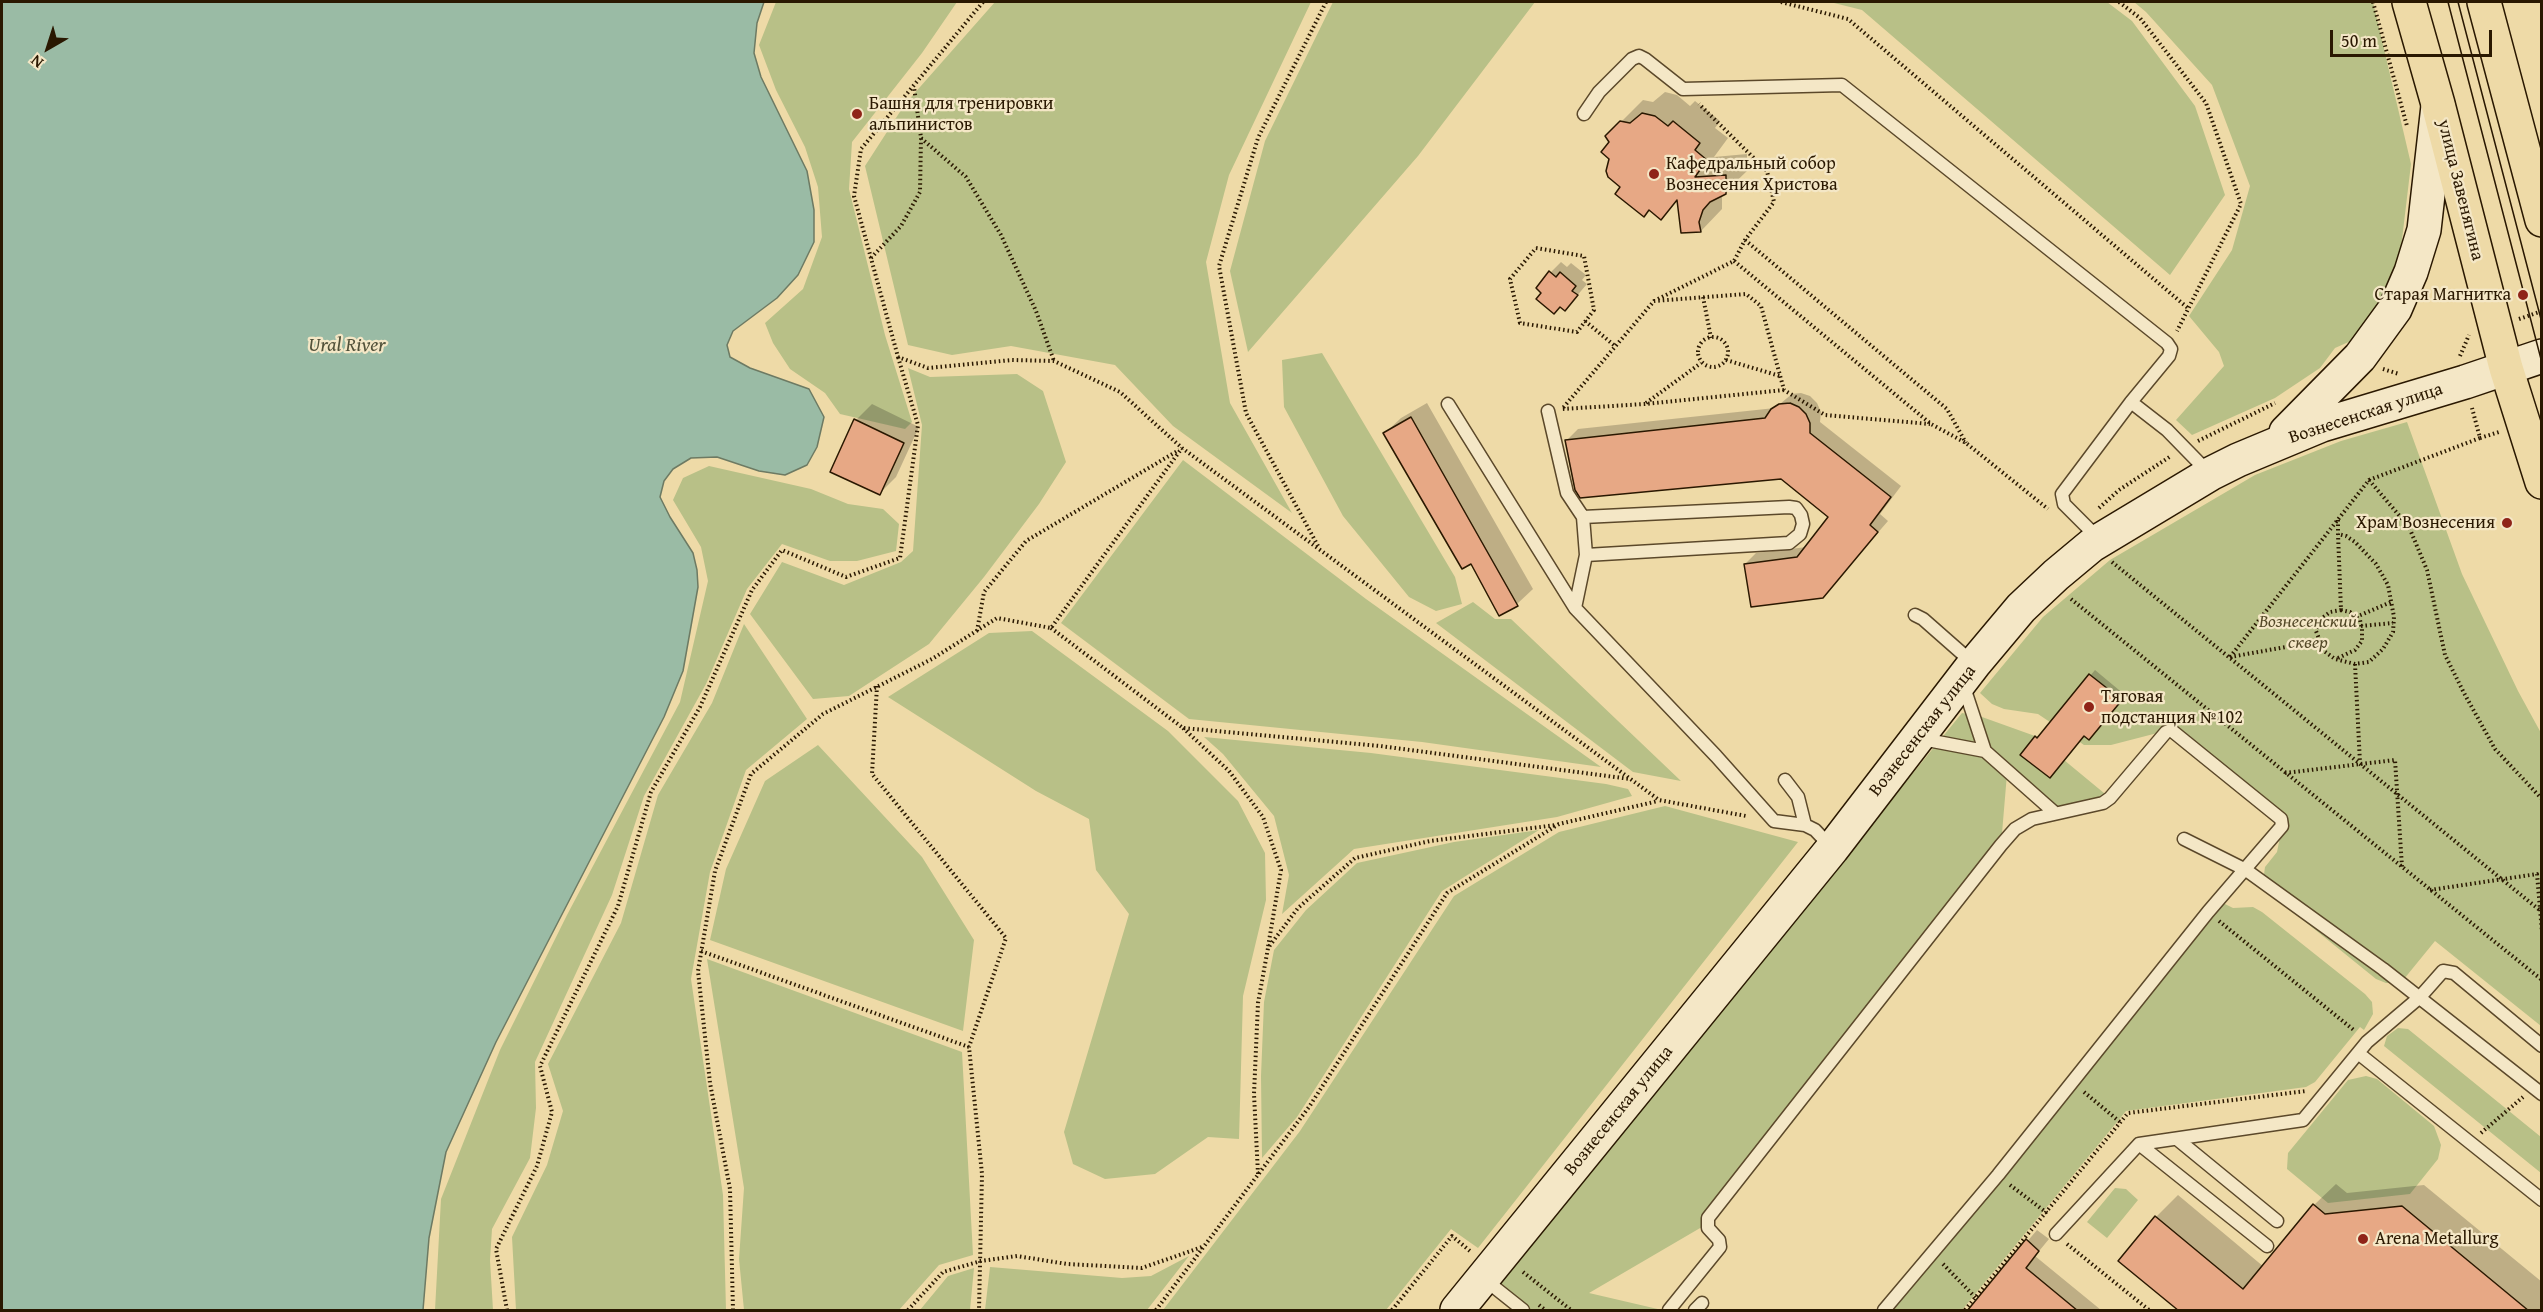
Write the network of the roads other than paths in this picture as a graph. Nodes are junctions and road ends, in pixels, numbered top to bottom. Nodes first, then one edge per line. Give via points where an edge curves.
1 (2409, 2) edge
2 (2484, 2) edge
3 (2438, 104) junction
4 (1584, 114) dead end
5 (2541, 220) edge
6 (2541, 356) edge
7 (2506, 368) junction
8 (2131, 402) junction
9 (1448, 404) dead end
10 (1548, 411) dead end
11 (2271, 446) junction
12 (2210, 474) junction
13 (2541, 482) edge
14 (1583, 517) junction
15 (2097, 543) junction
16 (1586, 555) junction
17 (1575, 608) junction
18 (1915, 615) dead end
19 (1968, 672) junction
20 (1917, 738) junction
21 (1985, 751) junction
22 (1785, 780) dead end
23 (2055, 813) junction
24 (1805, 825) junction
25 (2184, 839) dead end
26 (1832, 849) junction
27 (2246, 870) junction
28 (2420, 998) junction
29 (2541, 1046) edge
30 (2358, 1053) junction
31 (2538, 1091) edge
32 (2177, 1139) junction
33 (2139, 1144) junction
34 (2541, 1200) edge
35 (2277, 1221) dead end
36 (2056, 1234) dead end
37 (2266, 1246) dead end
38 (1492, 1266) junction
39 (1457, 1311) edge
40 (1523, 1311) edge
41 (1669, 1311) edge
42 (1884, 1311) edge

1 - 3 main road, улица Завенягина
2 - 5 main road
3 - 7 main road, улица Завенягина
3 - 11 main road via 2424,230 2395,309 2360,357
4 - 8 lane via 1599,92 1635,57 1642,57 1683,88 1842,85 2170,346 2169,356
6 - 7 main road, Вознесенская улица
7 - 11 main road, Вознесенская улица via 2322,425
7 - 13 main road, улица Завенягина
8 - 12 lane via 2167,430
8 - 15 lane via 2062,494 2064,504
9 - 17 lane
10 - 14 lane via 1567,492
11 - 12 main road, Вознесенская улица
12 - 15 main road, Вознесенская улица
14 - 16 lane
14 - 16 lane via 1789,507 1796,508 1803,524 1800,534 1789,543
15 - 19 main road, Вознесенская улица via 2021,608
16 - 17 lane
17 - 24 lane via 1774,821
18 - 19 lane via 1923,619
19 - 20 main road, Вознесенская улица
19 - 21 lane
20 - 21 lane
20 - 26 main road, Вознесенская улица
21 - 23 lane
22 - 24 lane via 1798,798
23 - 27 lane via 2096,805 2110,798 2169,730 2282,820 2282,826
23 - 41 lane via 2015,829 2001,845 1715,1208 1707,1224 1719,1239 1718,1250
24 - 26 lane
25 - 27 lane
26 - 38 main road, Вознесенская улица
27 - 28 lane
27 - 42 lane
28 - 29 lane via 2440,974 2450,971
28 - 30 lane
28 - 31 lane
30 - 32 lane via 2301,1121
30 - 34 lane
32 - 33 lane
32 - 35 lane
33 - 36 lane
33 - 37 lane
38 - 39 main road, Вознесенская улица
38 - 40 lane

